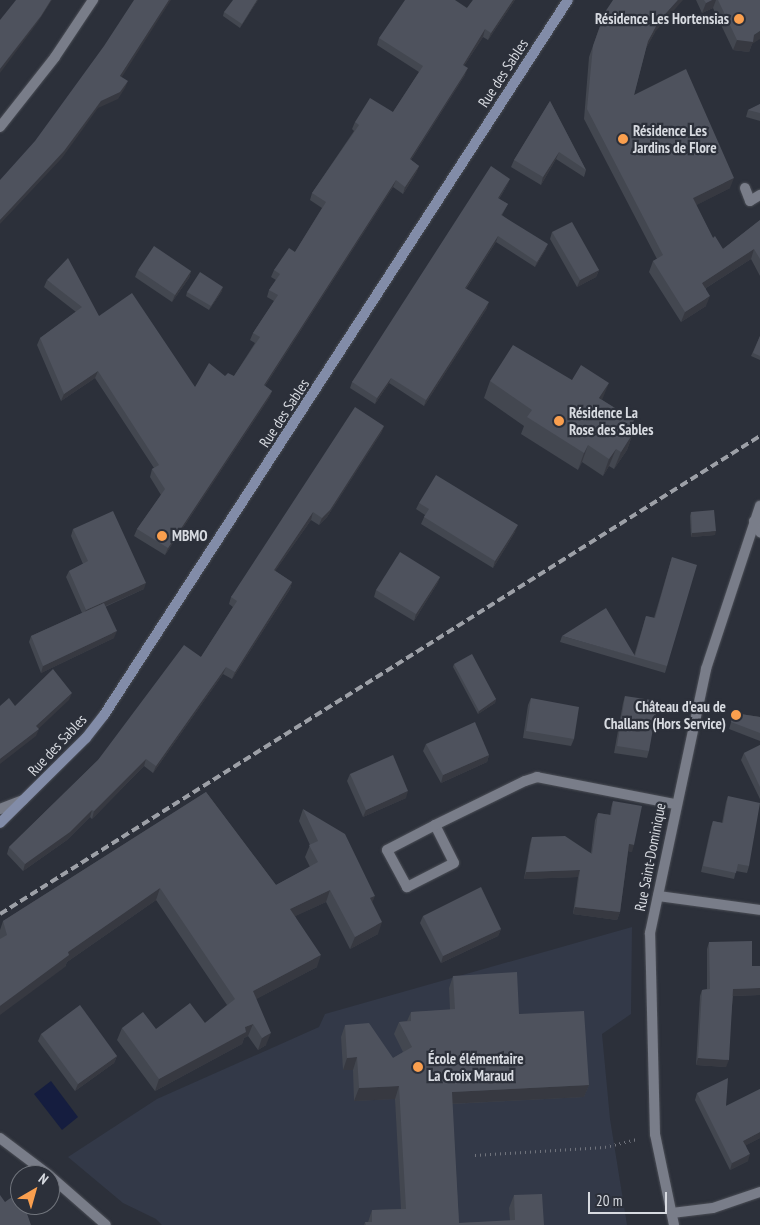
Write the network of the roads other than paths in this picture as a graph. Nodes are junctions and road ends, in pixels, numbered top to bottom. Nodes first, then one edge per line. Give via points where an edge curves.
1 (93, 0) edge
2 (568, 0) edge
3 (0, 127) edge
4 (745, 188) dead end
5 (760, 195) edge
6 (760, 506) edge
7 (754, 521) junction
8 (760, 532) edge
9 (26, 799) junction
10 (675, 804) junction
11 (0, 809) edge
12 (0, 823) edge
13 (435, 825) junction
14 (658, 896) junction
15 (760, 910) edge
16 (0, 1138) edge
17 (36, 1165) edge
18 (60, 1184) edge
19 (760, 1192) edge
20 (672, 1213) junction
21 (106, 1225) edge
22 (674, 1225) edge

1 - 3 street via 55,57
2 - 9 main road, Rue des Sables via 104,715
4 - 5 street via 750,201
6 - 7 street, Rue Saint-Dominique
7 - 8 street
7 - 10 street, Rue Saint-Dominique via 706,670
9 - 11 street
9 - 12 main road, Rue des Sables
10 - 13 street via 537,777
10 - 14 street, Rue Saint-Dominique
13 - 13 street via 454,864 407,888 387,850
14 - 15 street
14 - 20 street, Rue Saint-Dominique via 650,933 655,1134
16 - 17 street
18 - 21 street
19 - 20 street via 713,1208
20 - 22 street, Rue Saint-Dominique

